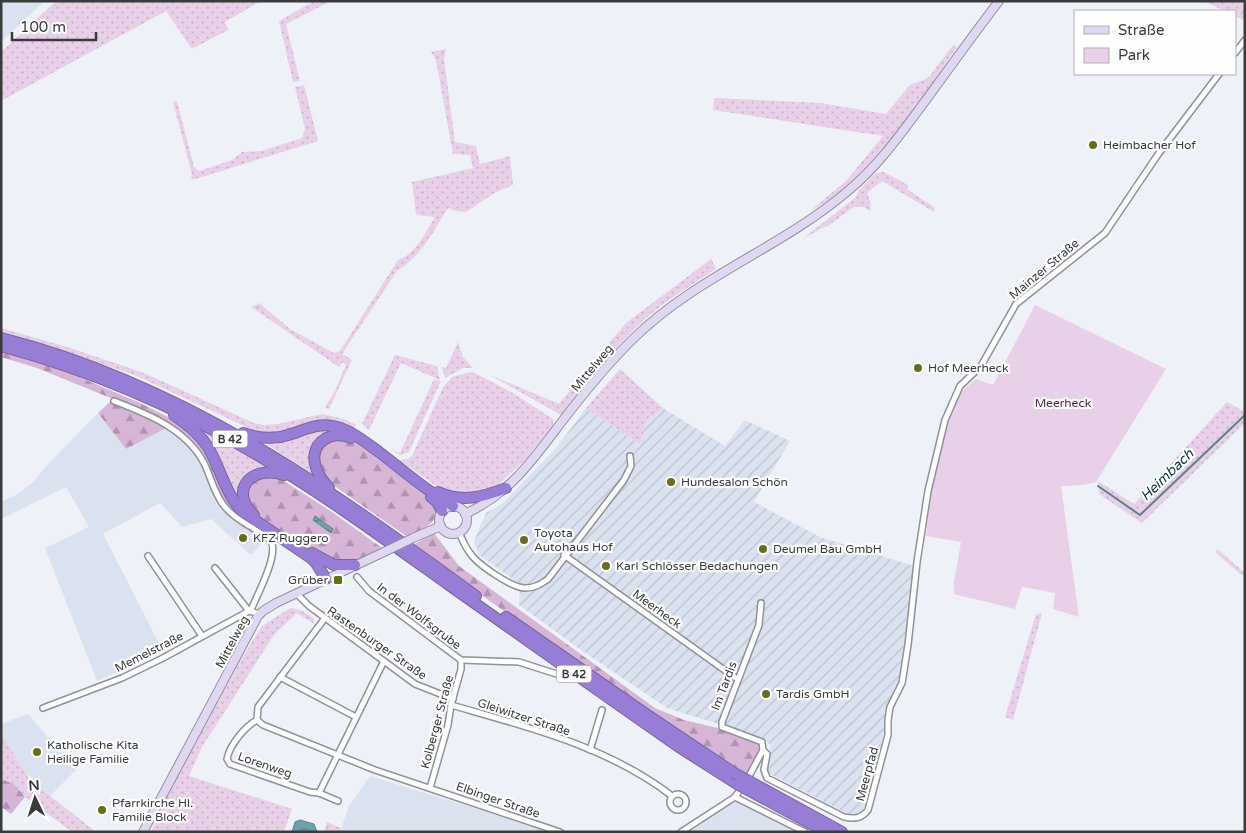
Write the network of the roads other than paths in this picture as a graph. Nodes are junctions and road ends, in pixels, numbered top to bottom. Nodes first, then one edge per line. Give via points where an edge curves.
1 (999, 1) edge
2 (1245, 40) edge
3 (1236, 52) edge
4 (1218, 75) edge
5 (1, 338) edge
6 (1, 346) edge
7 (114, 401) dead end
8 (157, 402) junction
9 (220, 424) junction
10 (630, 456) dead end
11 (301, 482) junction
12 (420, 483) junction
13 (506, 488) junction
14 (338, 498) junction
15 (452, 506) junction
16 (442, 511) junction
17 (465, 514) junction
18 (440, 526) junction
19 (459, 532) junction
20 (564, 555) junction
21 (148, 556) dead end
22 (326, 562) junction
23 (917, 562) joint
24 (355, 565) junction
25 (215, 568) dead end
26 (329, 577) junction
27 (357, 577) dead end
28 (296, 593) junction
29 (761, 604) dead end
30 (250, 610) junction
31 (260, 614) junction
32 (325, 618) junction
33 (202, 636) junction
34 (462, 660) junction
35 (384, 661) junction
36 (563, 676) dead end
37 (280, 677) junction
38 (737, 679) junction
39 (452, 702) junction
40 (43, 708) dead end
41 (602, 710) dead end
42 (356, 717) junction
43 (257, 720) junction
44 (590, 750) junction
45 (763, 750) junction
46 (337, 755) junction
47 (749, 786) junction
48 (430, 788) junction
49 (319, 793) junction
50 (672, 796) dead end
51 (735, 797) junction
52 (338, 801) dead end
53 (144, 832) edge
54 (560, 832) edge
55 (681, 832) edge
56 (805, 832) edge
57 (826, 832) edge
58 (842, 832) edge

1 - 13 main road, Mittelweg via 872,169 822,212 683,298 634,337
2 - 3 street
4 - 23 street, Mainzer Straße via 1104,233 1016,304 981,366 960,386 945,420 930,482
5 - 9 highway, B 42 via 104,371
6 - 8 highway, B 42 via 80,371
7 - 30 street, Mittelweg via 168,425 179,434 196,450 226,508 271,541 274,546 271,560
8 - 11 highway, B 42 via 218,432
8 - 26 highway via 199,435 227,492 238,507 311,558
9 - 12 highway via 268,438 318,426 339,428 364,441
9 - 14 highway, B 42
10 - 20 street via 631,466 624,480
11 - 22 highway via 272,472 258,473 245,484 244,500 253,514
11 - 47 highway, B 42, bridge via 658,733 737,784
12 - 13 highway via 464,499
12 - 15 highway
13 - 17 main road, Mittelweg
14 - 16 highway via 318,474 314,460 319,443 336,435 346,436 367,448 434,499
14 - 47 highway, B 42, bridge
15 - 16 main road
15 - 17 main road
16 - 18 main road
17 - 19 main road via 466,523
18 - 19 main road via 448,533
18 - 24 main road, Mittelweg, bridge
19 - 20 street via 476,560 514,586 538,586 548,579
20 - 38 street, Meerheck
21 - 33 street
22 - 24 highway via 337,566
22 - 26 highway via 330,567
23 - 45 street, Meerpfad via 902,683 890,707 888,735 866,813 855,819 844,817 767,778
24 - 26 main road, Mittelweg
25 - 30 street, Mittelweg
26 - 28 main road, Mittelweg
27 - 34 street, In der Wolfsgrube via 369,591
28 - 31 main road, Mittelweg
28 - 32 street, Rastenburger Straße
29 - 38 street, Im Tardis via 759,625
30 - 31 street
30 - 33 street, Memelstraße
31 - 53 main road, Mittelweg
32 - 35 street, Rastenburger Straße
32 - 37 street
33 - 40 street, Memelstraße via 122,678
34 - 36 street, In der Wolfsgrube via 519,662
34 - 39 street, Kolberger Straße
35 - 39 street, Rastenburger Straße via 415,684
35 - 42 street
37 - 42 street
37 - 43 street via 258,707
38 - 45 street, Im Tardis via 722,727 762,742
39 - 44 street, Gleiwitzer Straße
39 - 48 street, Kolberger Straße
41 - 44 street
42 - 46 street
43 - 46 street, Elbinger Straße via 262,725
43 - 49 street, Lorenweg via 228,751 230,764
44 - 50 street, Gleiwitzer Straße via 626,766
45 - 51 street
46 - 48 street, Elbinger Straße
46 - 49 street
47 - 57 highway, B 42
47 - 58 highway, B 42
48 - 54 street, Elbinger Straße
49 - 52 street, Lorenweg
51 - 55 street
51 - 56 street

